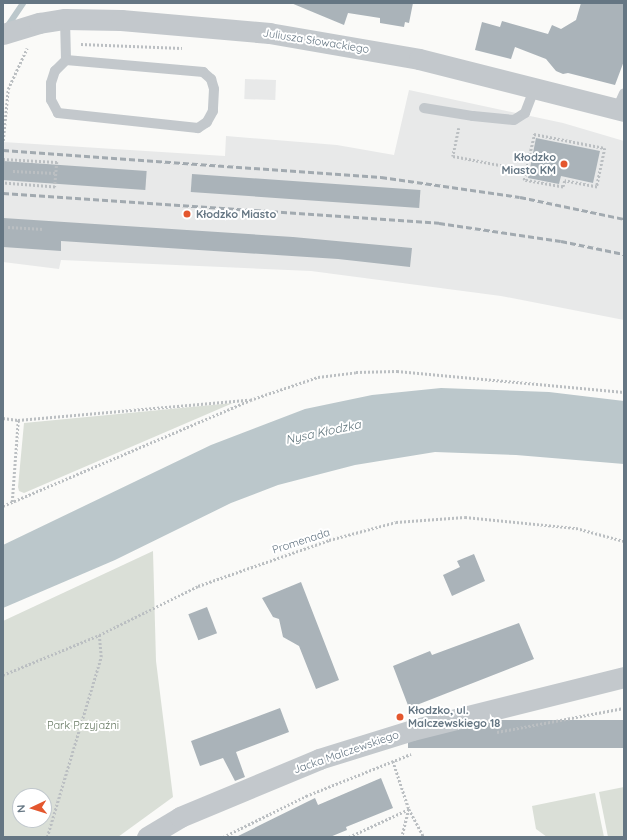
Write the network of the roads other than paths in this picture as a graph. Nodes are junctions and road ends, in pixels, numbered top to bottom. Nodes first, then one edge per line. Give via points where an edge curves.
1 (65, 19) junction
2 (21, 28) edge
3 (66, 60) junction
4 (535, 87) junction
5 (622, 104) edge
6 (424, 108) dead end
7 (624, 677) edge
8 (147, 837) edge

1 - 2 street, Juliusza Słowackiego
1 - 3 lane
1 - 4 street, Juliusza Słowackiego via 121,20 269,33 419,59
3 - 3 lane via 203,72 211,79 214,89 213,112 207,122 198,128 58,113 51,100 51,84 55,70
4 - 5 street, Juliusza Słowackiego
4 - 6 lane via 525,114 514,120
7 - 8 street, Jacka Malczewskiego via 387,738 319,759 180,816

